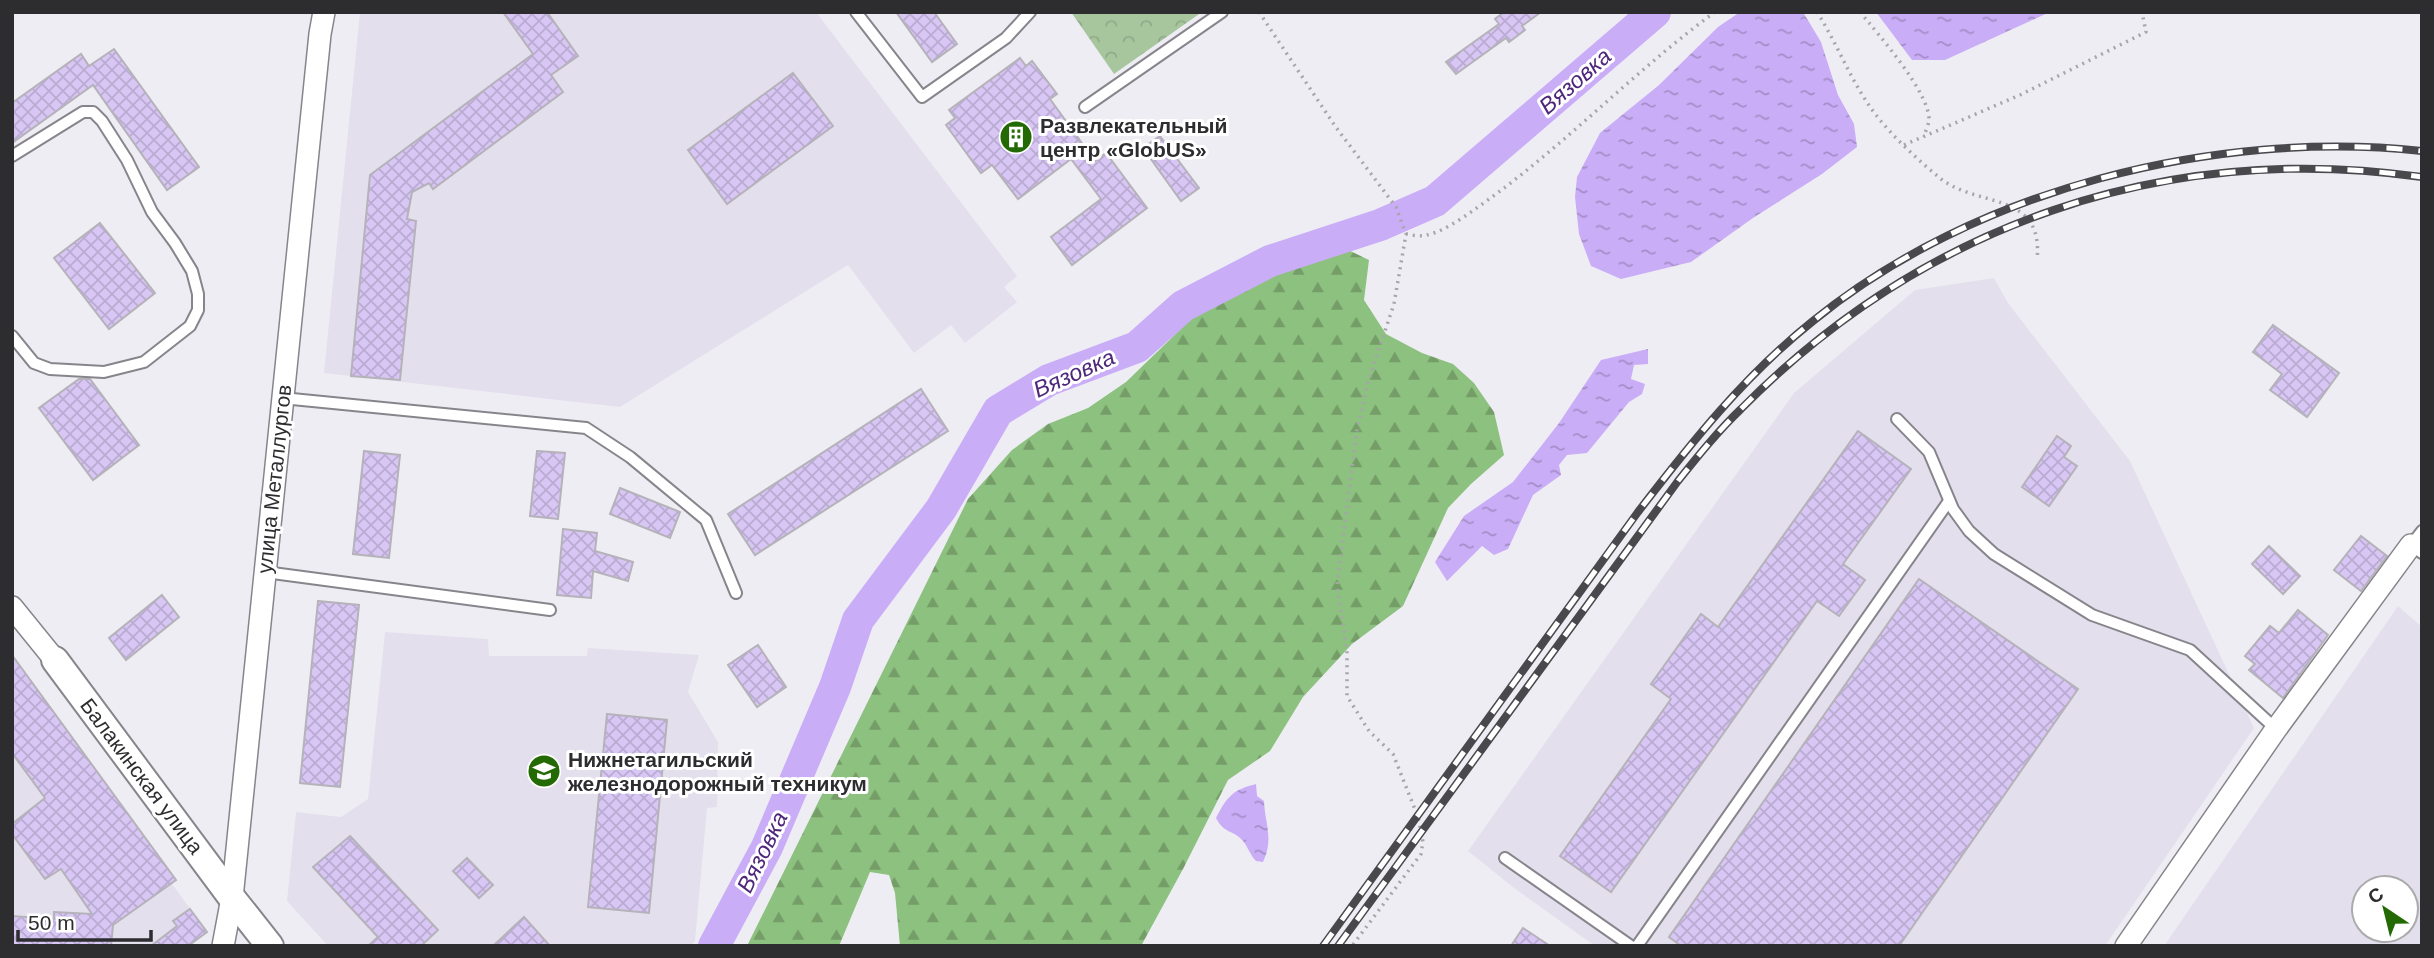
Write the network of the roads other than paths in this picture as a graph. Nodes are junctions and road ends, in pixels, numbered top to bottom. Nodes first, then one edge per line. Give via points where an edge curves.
1 (324, 12) edge
2 (856, 12) edge
3 (1030, 12) edge
4 (1222, 12) edge
5 (1085, 107) dead end
6 (12, 156) edge
7 (12, 336) edge
8 (282, 398) junction
9 (1896, 419) dead end
10 (1950, 501) junction
11 (2418, 543) edge
12 (265, 572) junction
13 (736, 593) dead end
14 (12, 607) edge
15 (550, 610) dead end
16 (55, 660) joint
17 (2276, 729) junction
18 (1505, 858) dead end
19 (232, 898) junction
20 (223, 946) edge
21 (270, 946) edge
22 (1631, 946) edge
23 (1637, 946) edge
24 (2126, 946) edge

1 - 8 street, улица Металлургов
2 - 3 lane via 922,97 1006,38
4 - 5 lane
6 - 7 lane via 83,112 93,112 192,271 198,310 190,326 144,362 104,372 50,369 34,363
8 - 12 street, улица Металлургов
8 - 13 lane via 586,428 630,457 706,520
9 - 10 lane via 1929,452
10 - 17 lane via 1969,531 1994,554 2092,615 2190,650
10 - 23 lane
11 - 17 street
12 - 15 lane
12 - 19 street, улица Металлургов
14 - 16 street, Балакинская улица
16 - 19 street, Балакинская улица
17 - 24 street
18 - 22 lane
19 - 20 street, улица Металлургов
19 - 21 street, Балакинская улица

